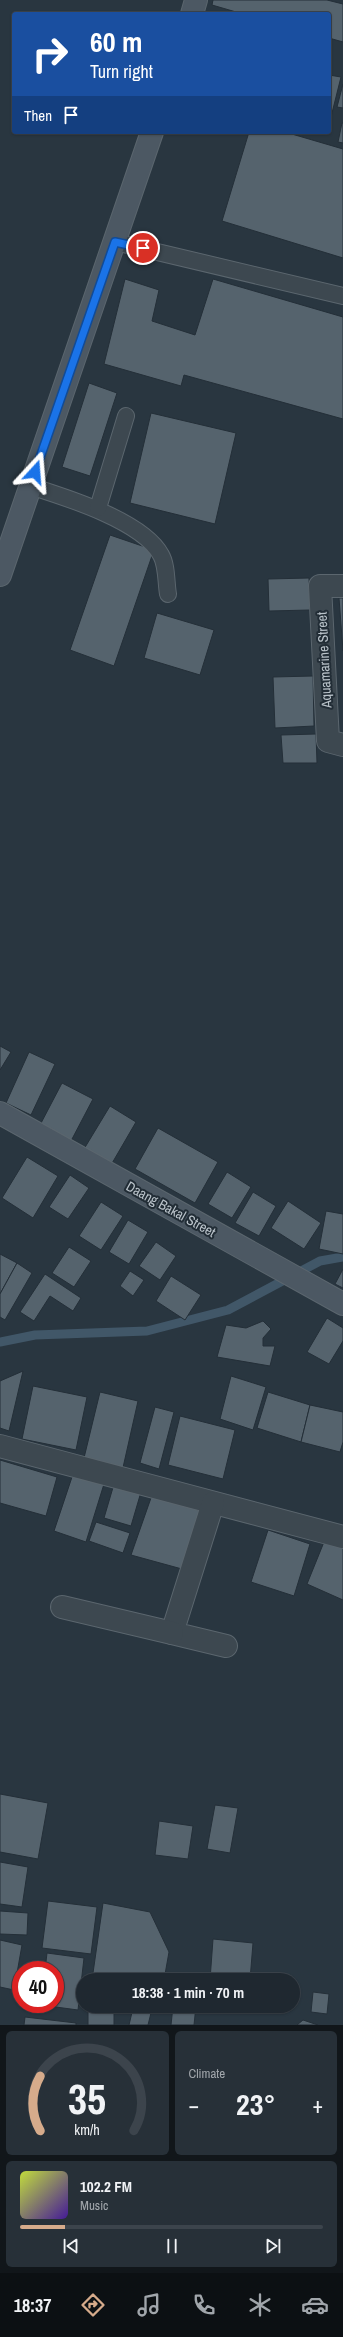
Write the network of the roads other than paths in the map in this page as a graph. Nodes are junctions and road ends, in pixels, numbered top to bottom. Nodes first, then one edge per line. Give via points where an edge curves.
1 (196, 0) edge
2 (193, 12) edge
3 (151, 134) edge
4 (115, 242) junction
5 (343, 296) edge
6 (126, 416) dead end
7 (30, 486) junction
8 (98, 508) junction
9 (0, 575) edge
10 (343, 586) edge
11 (168, 594) dead end
12 (343, 745) edge
13 (0, 1113) edge
14 (343, 1304) edge
15 (0, 1446) edge
16 (213, 1503) junction
17 (343, 1537) edge
18 (62, 1608) dead end
19 (172, 1632) junction
20 (226, 1646) dead end

1 - 2 street
3 - 4 street
4 - 5 lane
4 - 7 street
6 - 8 lane
7 - 8 lane
7 - 9 street
8 - 11 lane via 145,537 162,555
10 - 12 street, Aquamarine Street via 320,586 328,741
13 - 14 street, Daang Bakal Street
15 - 16 street
16 - 17 street
16 - 19 street
18 - 19 street
19 - 20 street

